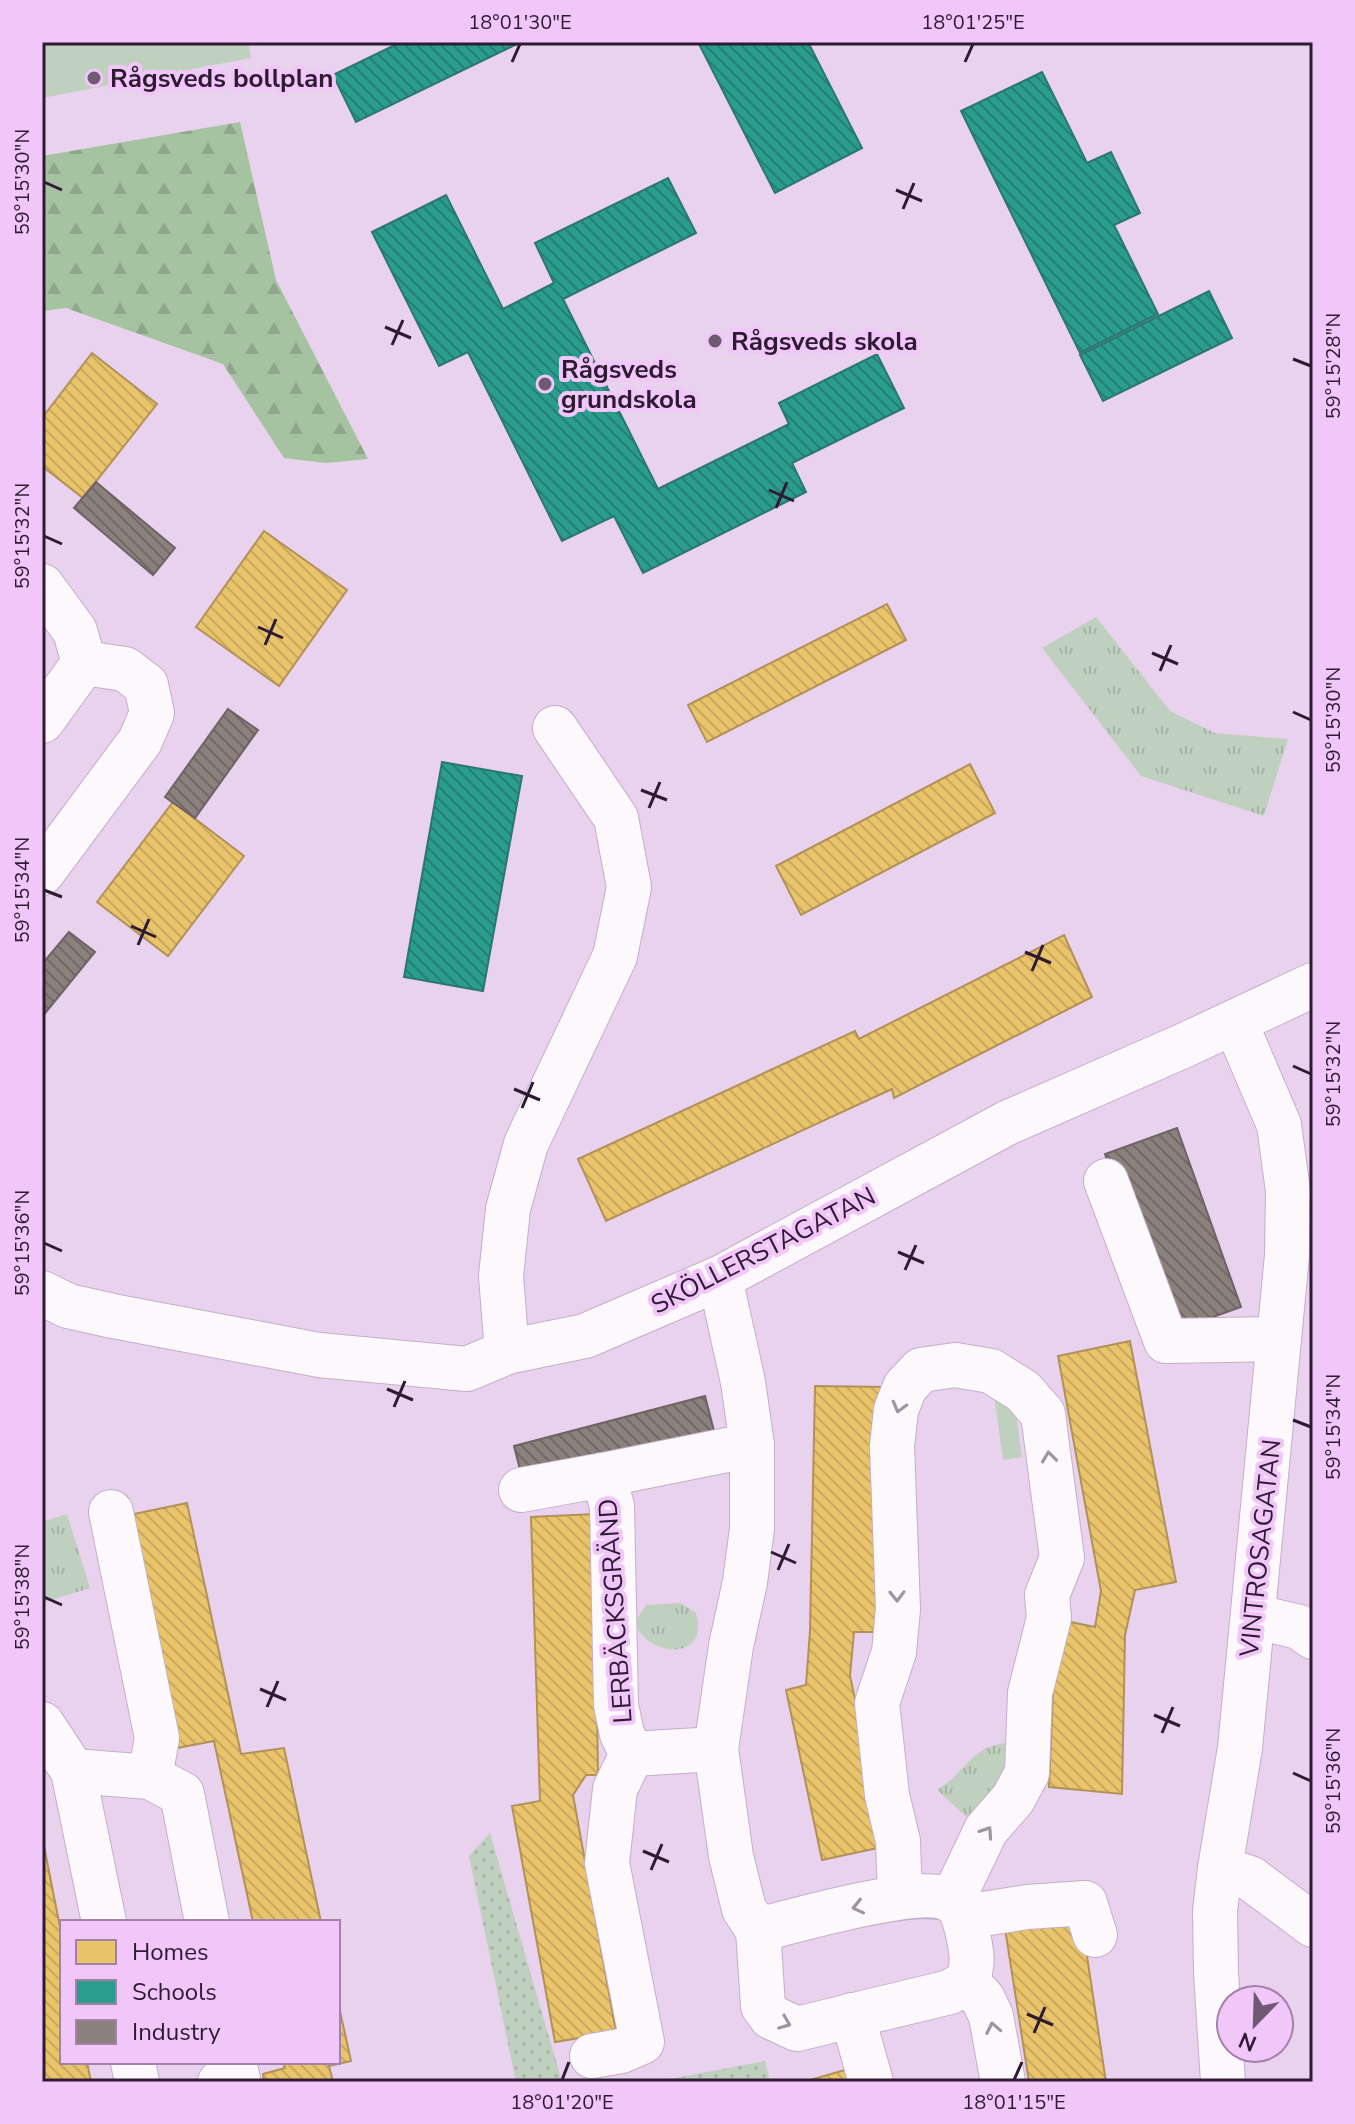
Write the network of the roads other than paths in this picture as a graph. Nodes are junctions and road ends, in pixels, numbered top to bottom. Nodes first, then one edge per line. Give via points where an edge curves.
1 (42, 586) edge
2 (84, 663) junction
3 (42, 721) edge
4 (555, 728) dead end
5 (42, 873) edge
6 (1313, 985) edge
7 (1235, 1022) junction
8 (1106, 1181) dead end
9 (1300, 1186) edge
10 (720, 1278) junction
11 (42, 1293) edge
12 (1279, 1339) junction
13 (507, 1352) junction
14 (752, 1445) junction
15 (603, 1475) junction
16 (521, 1490) dead end
17 (111, 1512) dead end
18 (1253, 1616) junction
19 (1313, 1637) edge
20 (42, 1724) edge
21 (716, 1749) junction
22 (632, 1754) junction
23 (73, 1771) junction
24 (150, 1777) junction
25 (1220, 1868) junction
26 (900, 1897) junction
27 (958, 1909) junction
28 (104, 1920) edge
29 (207, 1920) edge
30 (1313, 1925) edge
31 (758, 1930) junction
32 (1095, 1935) dead end
33 (967, 1982) junction
34 (852, 2015) junction
35 (592, 2056) dead end
36 (871, 2082) edge
37 (1003, 2082) edge
38 (1223, 2082) edge

1 - 2 street via 75,631
2 - 3 street
2 - 5 street via 125,669 146,685 152,713 140,741
4 - 13 street via 616,818 629,887 615,956 526,1144 508,1209 501,1276
6 - 7 street, SKÖLLERSTAGATAN
7 - 9 street, VINTROSAGATAN
7 - 10 street, SKÖLLERSTAGATAN via 1007,1123
8 - 12 street via 1166,1341
9 - 12 street, VINTROSAGATAN
10 - 13 street, SKÖLLERSTAGATAN via 585,1336
10 - 14 street
11 - 13 street, SKÖLLERSTAGATAN via 98,1313 319,1355 467,1369
12 - 18 street, VINTROSAGATAN
14 - 15 street, LERBÄCKSGRÄND
14 - 21 street via 752,1529
15 - 16 street
15 - 22 street, LERBÄCKSGRÄND via 612,1506 616,1705
17 - 24 street via 157,1738
18 - 19 street via 1299,1627
18 - 25 street, VINTROSAGATAN via 1240,1748
20 - 23 street
21 - 22 street, LERBÄCKSGRÄND
21 - 31 street via 731,1856 744,1909
22 - 35 street, LERBÄCKSGRÄND via 615,1789 607,1863 642,2042
23 - 24 street
23 - 28 street
24 - 29 street via 182,1794
25 - 30 street via 1250,1878
25 - 38 street, VINTROSAGATAN via 1215,1911
26 - 27 street via 932,1897
27 -> 26 street via 986,1830 1027,1773 1030,1693 1049,1618 1047,1595 1062,1558 1043,1414 1023,1391 991,1371 955,1365 921,1370 905,1387 892,1446 898,1609 894,1652 877,1703 898,1841
26 -> 31 street
27 - 32 street via 1085,1903
27 - 33 street via 973,1962
31 -> 34 street via 763,2006 771,2017 797,2029
33 - 34 street via 950,1992
37 -> 33 street via 991,2016
34 - 36 street

